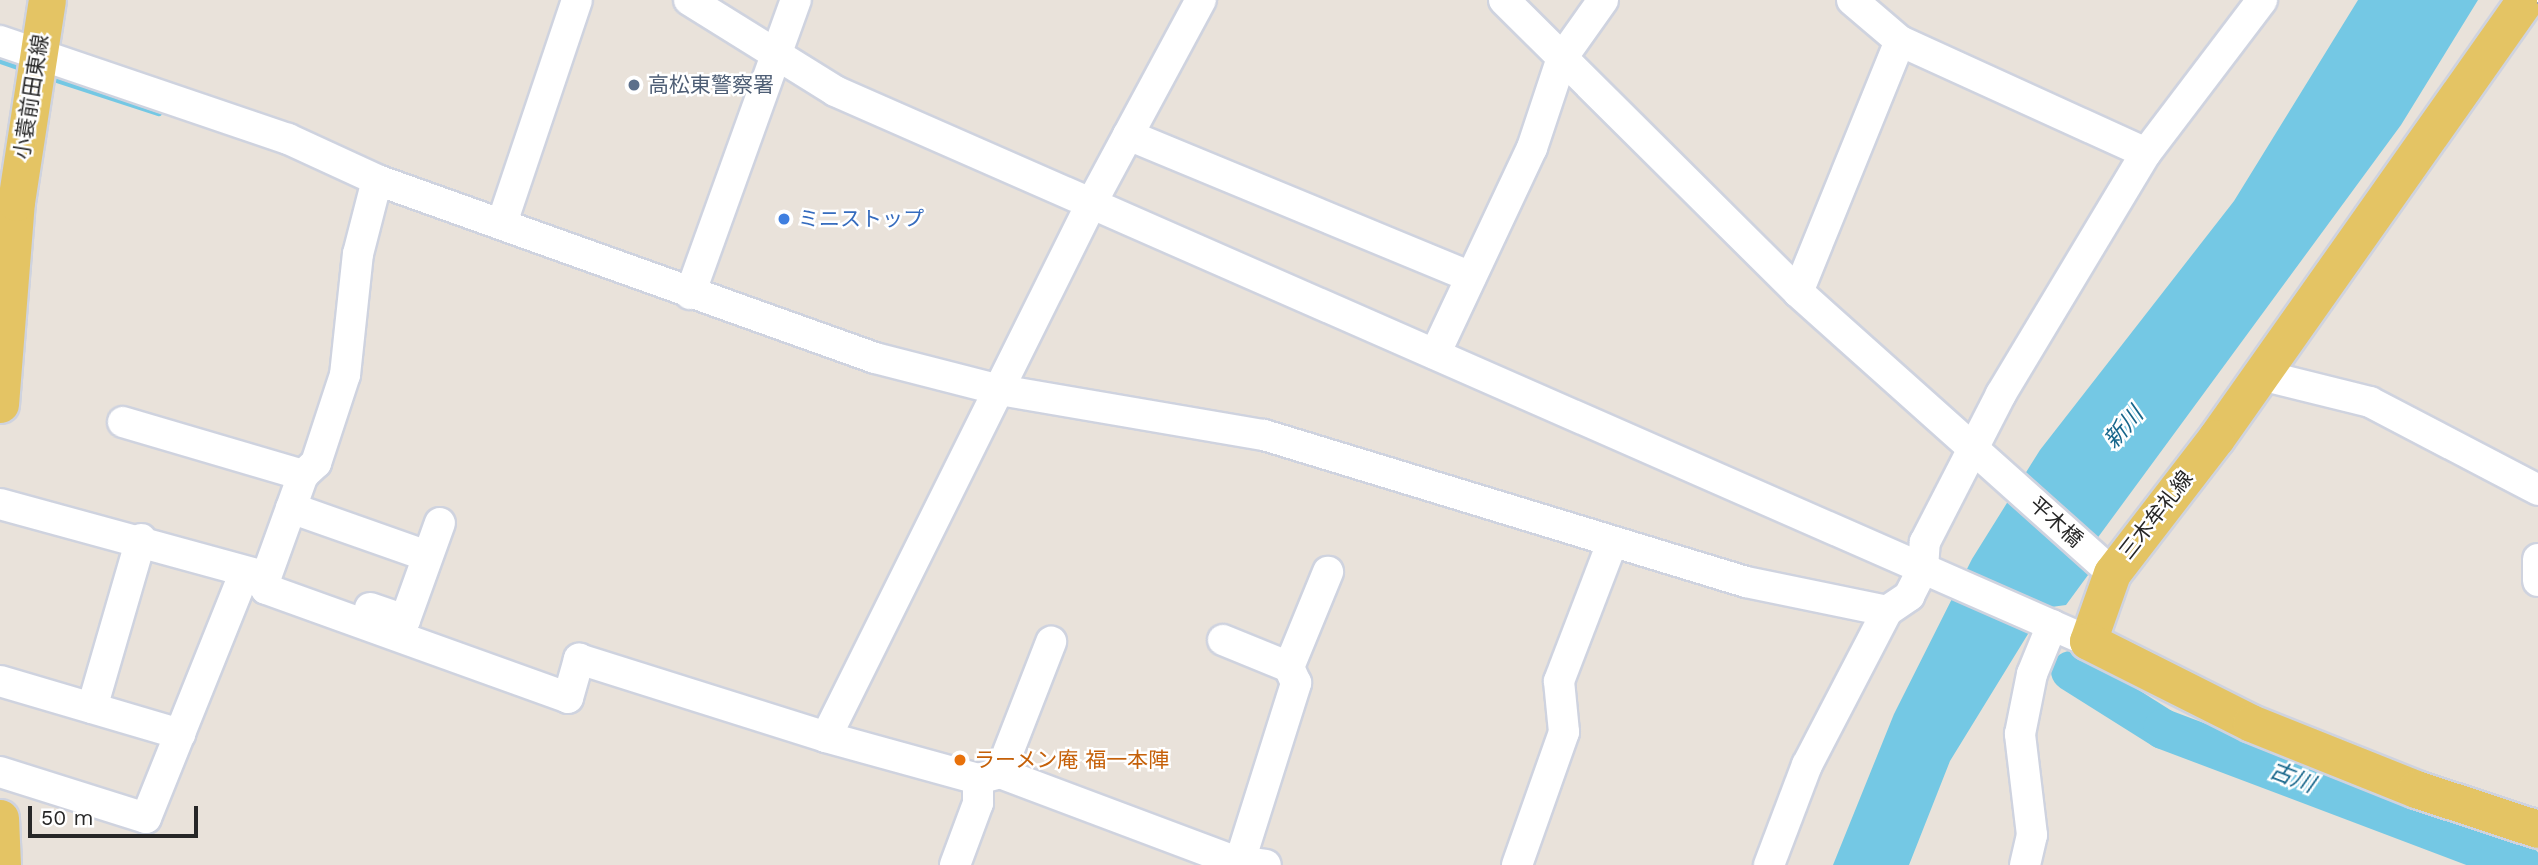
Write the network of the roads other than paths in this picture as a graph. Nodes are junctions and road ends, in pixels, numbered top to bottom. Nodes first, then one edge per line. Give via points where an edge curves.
1 (47, 0) edge
2 (577, 0) edge
3 (689, 0) edge
4 (796, 0) edge
5 (1201, 0) edge
6 (1603, 0) edge
7 (1852, 0) edge
8 (2262, 0) edge
9 (2525, 0) edge
10 (1520, 6) edge
11 (0, 41) edge
12 (1900, 41) junction
13 (37, 54) junction
14 (775, 55) junction
15 (1562, 58) junction
16 (1128, 135) junction
17 (2146, 153) junction
18 (377, 180) junction
19 (1091, 204) junction
20 (502, 223) junction
21 (1471, 277) junction
22 (1798, 292) junction
23 (690, 294) junction
24 (1435, 354) junction
25 (2261, 375) junction
26 (1000, 390) junction
27 (0, 404) edge
28 (123, 422) dead end
29 (1973, 448) junction
30 (303, 475) junction
31 (2538, 489) edge
32 (0, 504) edge
33 (291, 508) junction
34 (440, 523) dead end
35 (141, 539) junction
36 (1612, 543) junction
37 (427, 556) junction
38 (2538, 559) edge
39 (2106, 567) junction
40 (1923, 568) junction
41 (1328, 572) dead end
42 (260, 574) junction
43 (2538, 581) edge
44 (1887, 611) junction
45 (2061, 629) junction
46 (1223, 640) dead end
47 (1051, 642) dead end
48 (1289, 667) junction
49 (0, 681) edge
50 (92, 708) junction
51 (180, 734) junction
52 (826, 737) junction
53 (0, 772) edge
54 (989, 776) junction
55 (0, 818) edge
56 (2538, 829) edge
57 (1241, 863) edge
58 (2, 865) edge
59 (956, 865) edge
60 (1517, 865) edge
61 (1769, 865) edge
62 (2025, 865) edge

1 - 13 main road, 小蓑前田東線
2 - 20 street
3 - 14 street
4 - 14 street
5 - 16 street
6 - 15 street
7 - 12 street
8 - 17 street
9 - 25 main road, 三木牟礼線
10 - 15 street, 平木橋
11 - 13 street
12 - 17 street
12 - 22 street
13 - 18 street via 288,139
13 - 27 main road, 小蓑前田東線 via 16,202
14 - 19 street via 835,91
14 - 23 street
15 - 21 street via 1532,148
15 - 22 street, 平木橋
16 - 19 street
16 - 21 street
17 - 29 street
18 - 20 street
18 - 30 street via 358,254 345,375 316,463
19 - 24 street
19 - 26 street
20 - 23 street
21 - 24 street
22 - 29 street, 平木橋
23 - 26 street via 876,358
24 - 40 street
25 - 31 street via 2370,402
25 - 39 main road, 三木牟礼線
26 - 36 street via 1264,435
26 - 52 street
28 - 30 street
29 - 39 street, 平木橋
29 - 40 street via 1925,542
30 - 33 street
32 - 35 street
33 - 37 street
33 - 42 street
34 - 37 street
35 - 42 street
35 - 50 street
36 - 44 street via 1746,582
36 - 60 street via 1559,681 1564,732
37 - 42 street via 405,620
38 - 43 street
39 - 45 main road, 三木牟礼線
40 - 44 street via 1909,596
40 - 45 street
41 - 48 street
42 - 51 street
42 - 52 street via 265,589 568,698 579,659
44 - 61 street via 1807,765
45 - 56 main road via 2251,723 2416,789
45 - 62 street via 2032,674 2020,734 2032,835
46 - 48 street
47 - 54 street
48 - 57 street via 1296,683
49 - 50 street
50 - 51 street
51 - 53 street via 146,818
52 - 54 street
54 - 57 street
54 - 59 street
55 - 58 main road

